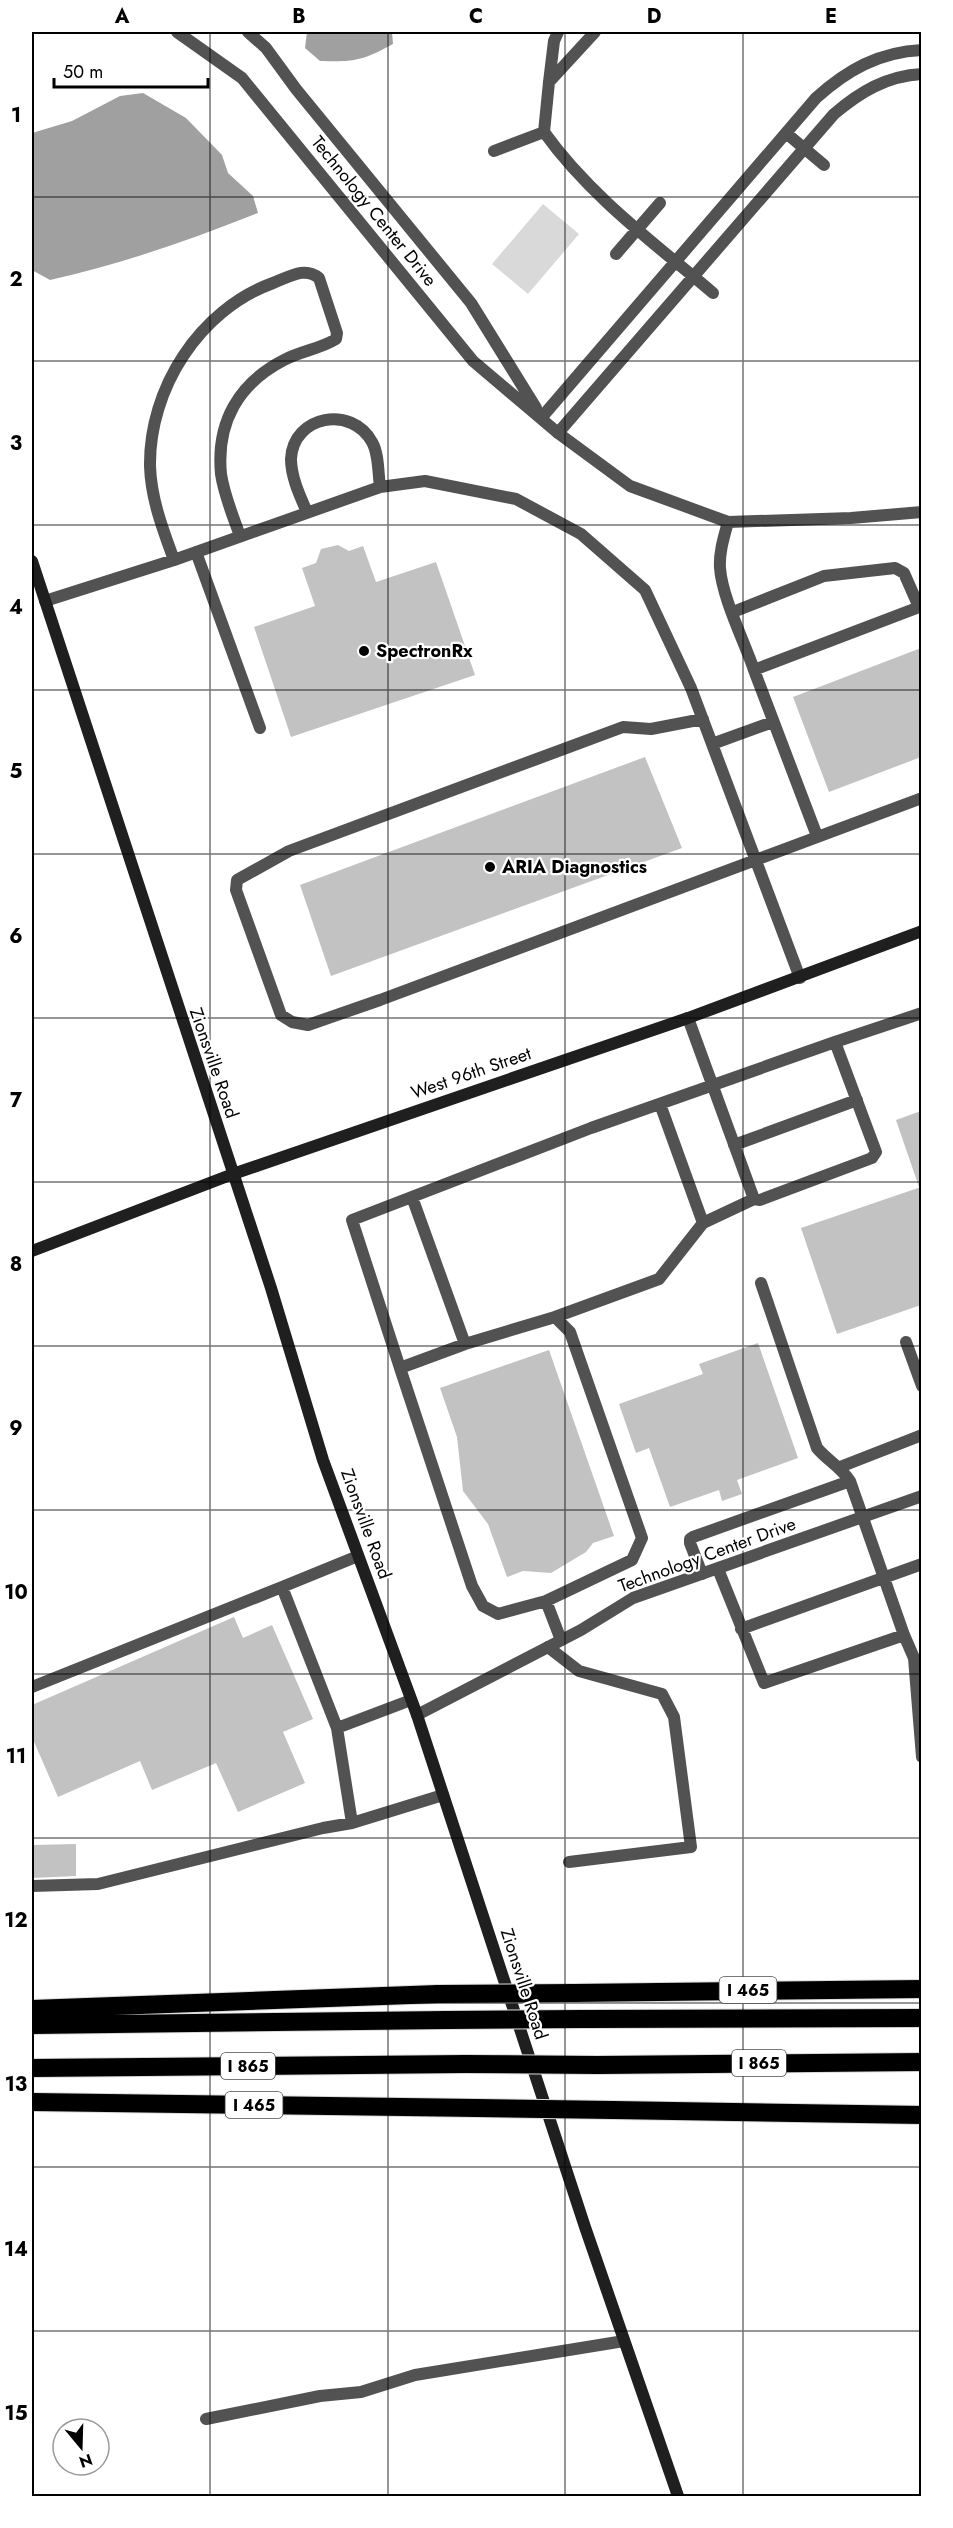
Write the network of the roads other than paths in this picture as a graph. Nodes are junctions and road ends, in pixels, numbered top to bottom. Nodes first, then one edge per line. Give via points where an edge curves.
1 (177, 32) edge
2 (248, 32) edge
3 (558, 32) edge
4 (595, 32) edge
5 (921, 50) edge
6 (921, 74) edge
7 (549, 82) junction
8 (544, 132) junction
9 (786, 133) junction
10 (804, 148) junction
11 (494, 151) dead end
12 (824, 165) dead end
13 (660, 203) dead end
14 (637, 229) junction
15 (616, 254) dead end
16 (675, 262) junction
17 (693, 276) junction
18 (713, 293) dead end
19 (542, 417) junction
20 (558, 433) junction
21 (380, 487) junction
22 (307, 512) junction
23 (921, 512) edge
24 (728, 522) junction
25 (240, 536) junction
26 (196, 552) junction
27 (174, 560) junction
28 (32, 561) edge
29 (45, 601) junction
30 (920, 607) edge
31 (733, 612) junction
32 (754, 670) junction
33 (703, 719) junction
34 (773, 722) junction
35 (260, 728) dead end
36 (712, 744) junction
37 (921, 798) edge
38 (817, 836) junction
39 (755, 859) junction
40 (921, 931) edge
41 (800, 978) junction
42 (921, 1013) edge
43 (688, 1018) junction
44 (836, 1042) junction
45 (712, 1086) junction
46 (857, 1100) junction
47 (660, 1104) junction
48 (734, 1145) junction
49 (233, 1174) junction
50 (412, 1197) junction
51 (754, 1199) junction
52 (703, 1223) junction
53 (32, 1251) edge
54 (761, 1283) dead end
55 (555, 1317) junction
56 (906, 1342) dead end
57 (465, 1344) junction
58 (917, 1361) edge
59 (400, 1368) junction
60 (921, 1386) edge
61 (921, 1435) edge
62 (840, 1467) junction
63 (850, 1481) junction
64 (921, 1496) edge
65 (862, 1517) junction
66 (358, 1556) junction
67 (921, 1564) edge
68 (718, 1569) junction
69 (702, 1574) junction
70 (884, 1578) junction
71 (282, 1587) junction
72 (546, 1601) junction
73 (741, 1629) junction
74 (904, 1635) junction
75 (561, 1640) junction
76 (548, 1647) junction
77 (918, 1661) edge
78 (32, 1687) edge
79 (411, 1700) junction
80 (417, 1715) junction
81 (337, 1728) junction
82 (921, 1757) edge
83 (443, 1795) junction
84 (352, 1823) junction
85 (569, 1862) dead end
86 (32, 1886) edge
87 (921, 1989) edge
88 (32, 2009) edge
89 (921, 2018) edge
90 (32, 2025) edge
91 (921, 2062) edge
92 (32, 2068) edge
93 (32, 2102) edge
94 (921, 2115) edge
95 (624, 2341) junction
96 (206, 2419) dead end
97 (678, 2496) edge

1 - 19 street, Technology Center Drive via 242,78 473,360
2 - 19 street, Technology Center Drive via 266,48 471,303
3 - 7 street
4 - 7 street
5 - 9 street via 880,56 856,67 816,98
6 - 10 street via 887,80 867,89 834,114
7 - 8 street
8 - 11 street
8 - 14 street via 591,187
9 - 10 street
9 - 16 street
10 - 12 street
10 - 17 street
13 - 14 street
14 - 15 street
14 - 16 street
16 - 17 street
16 - 19 street
17 - 18 street
17 - 20 street
19 - 20 street, Technology Center Drive
20 - 24 street, Technology Center Drive via 630,486
21 - 22 street
21 - 22 street via 374,444 366,432 341,418 327,419 302,432 291,457 292,472
21 - 33 street via 425,481 516,499 581,534 645,590
22 - 25 street
23 - 24 street, Technology Center Drive
24 - 31 street via 720,568
25 - 26 street
25 - 27 street via 221,474 225,426 247,386 266,371 285,359 336,339 319,278 312,272 261,287 236,301 197,337 172,374 156,418 150,468 158,511
26 - 27 street
26 - 35 street
27 - 29 street
28 - 29 main road, Zionsville Road
29 - 49 main road, Zionsville Road
30 - 31 street via 904,573 895,567 824,576
30 - 32 street
31 - 32 street
32 - 34 street
33 - 36 street
33 - 39 street via 651,729 622,727 289,851 237,880 236,890 281,1015 308,1025
34 - 36 street
34 - 38 street
36 - 39 street
37 - 38 street
38 - 39 street
39 - 41 street
40 - 41 main road, West 96th Street
41 - 43 main road, West 96th Street
42 - 44 street
43 - 45 street
43 - 49 main road, West 96th Street
44 - 45 street
44 - 46 street
45 - 47 street
45 - 48 street
46 - 48 street
46 - 51 street via 876,1152 872,1158
47 - 50 street
47 - 52 street
48 - 51 street
49 - 53 main road, West 96th Street
49 - 66 main road, Zionsville Road via 323,1460
50 - 57 street
50 - 59 street via 352,1220
51 - 52 street
52 - 55 street via 659,1279
54 - 62 street via 817,1448
55 - 57 street
55 - 72 street via 570,1332 642,1538 632,1560
56 - 58 street
57 - 59 street
58 - 60 street
59 - 72 street via 472,1586 483,1606 498,1614
61 - 62 street
62 - 63 street
63 - 65 street
63 - 69 street via 690,1539
64 - 65 street, Technology Center Drive
65 - 68 street, Technology Center Drive
65 - 70 street
66 - 71 street
66 - 79 main road, Zionsville Road
67 - 70 street
68 - 69 street, Technology Center Drive
68 - 73 street
69 - 75 street, Technology Center Drive via 633,1598
70 - 73 street
70 - 74 street
71 - 78 street
71 - 81 street
72 - 75 street
73 - 74 street via 764,1683
74 - 77 street
75 - 76 street, Technology Center Drive
76 - 80 street, Technology Center Drive
76 - 85 street via 579,1671 662,1694 674,1717 691,1847
77 - 82 street
79 - 80 main road, Zionsville Road
79 - 81 street
80 - 83 main road, Zionsville Road
81 - 84 street
83 - 84 street
83 - 95 main road, Zionsville Road
84 - 86 street via 98,1884
87 - 88 highway, I 465, bridge via 438,1994
89 - 90 highway, bridge
91 - 92 highway, I 865, bridge
93 - 94 highway, I 465, bridge
95 - 96 street via 415,2375 362,2392 320,2396
95 - 97 main road, Zionsville Road

